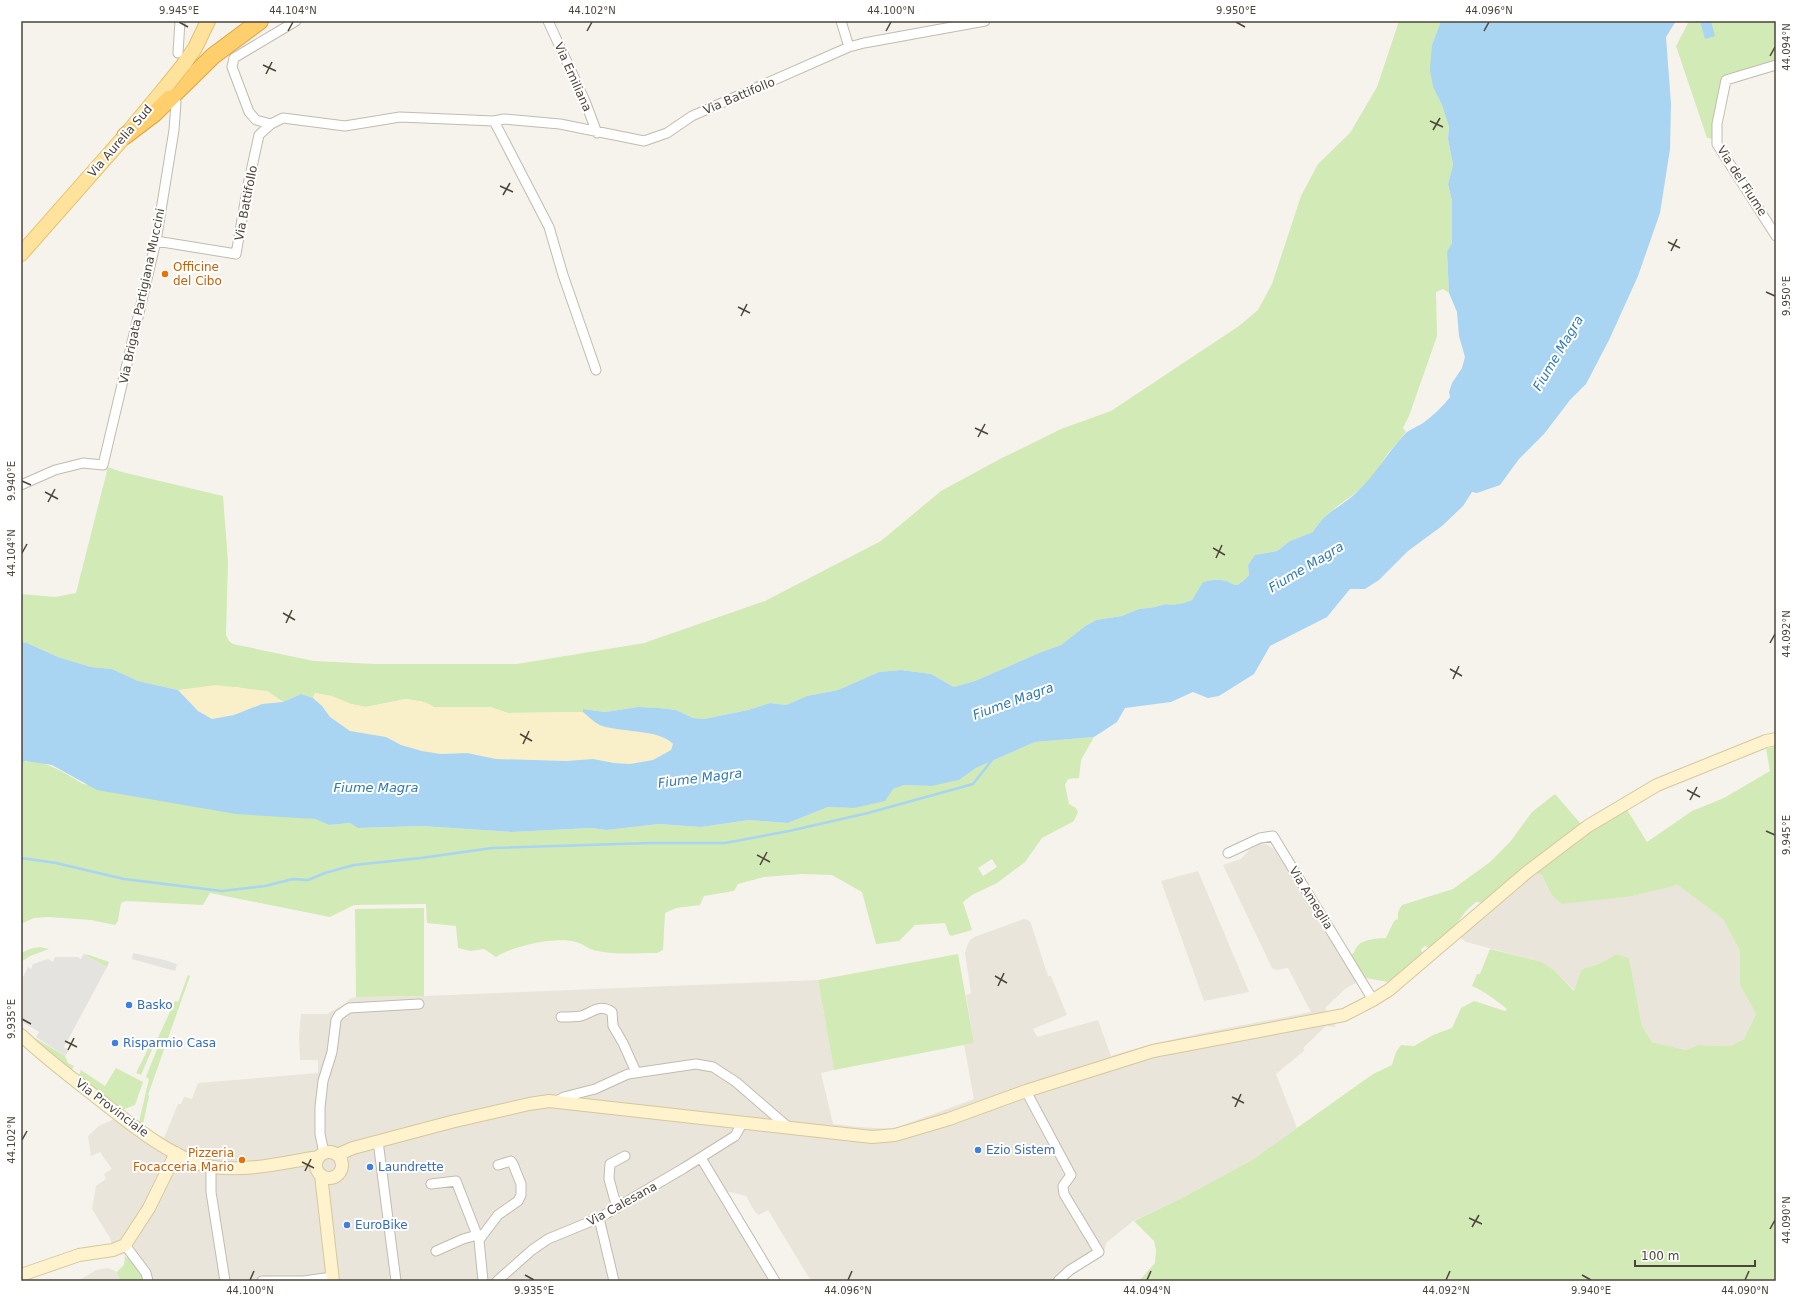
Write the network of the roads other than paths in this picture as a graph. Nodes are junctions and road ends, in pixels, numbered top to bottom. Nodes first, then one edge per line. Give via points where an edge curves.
1 (180, 21) edge
2 (208, 21) edge
3 (260, 21) edge
4 (296, 21) edge
5 (548, 21) edge
6 (841, 21) edge
7 (985, 21) edge
8 (849, 47) junction
9 (178, 53) dead end
10 (1776, 65) edge
11 (176, 102) dead end
12 (494, 121) junction
13 (271, 124) junction
14 (597, 133) junction
15 (125, 136) junction
16 (1776, 236) edge
17 (156, 240) junction
18 (21, 254) edge
19 (596, 370) dead end
20 (21, 485) edge
21 (1776, 739) edge
22 (1228, 853) dead end
23 (1373, 1000) junction
24 (418, 1004) dead end
25 (560, 1017) dead end
26 (21, 1035) edge
27 (636, 1072) junction
28 (1026, 1091) junction
29 (557, 1101) junction
30 (743, 1122) junction
31 (788, 1128) junction
32 (378, 1141) junction
33 (176, 1153) junction
34 (625, 1156) dead end
35 (701, 1158) junction
36 (340, 1160) junction
37 (320, 1163) junction
38 (498, 1165) dead end
39 (211, 1167) junction
40 (333, 1178) junction
41 (431, 1184) dead end
42 (324, 1200) junction
43 (617, 1208) junction
44 (599, 1218) junction
45 (478, 1238) junction
46 (125, 1245) junction
47 (436, 1251) dead end
48 (21, 1275) edge
49 (332, 1279) edge
50 (148, 1281) edge
51 (225, 1281) edge
52 (262, 1281) edge
53 (396, 1281) edge
54 (483, 1281) edge
55 (497, 1281) edge
56 (614, 1281) edge
57 (775, 1281) edge
58 (1058, 1281) edge

1 - 9 street
2 - 15 main road, Via Aurelia Sud, bridge via 184,64
3 - 15 highway via 213,56 154,114
4 - 13 street via 234,58 232,67 249,112 256,120
5 - 14 street, Via Emiliana
6 - 8 street
7 - 8 street, Via Battifollo
8 - 14 street, Via Battifollo via 692,116 667,133 644,141
10 - 16 street, Via del Fiume via 1726,80 1717,124 1717,144
11 - 17 street, Via Brigata Partigiana Muccini via 174,130
12 - 13 street, Via Battifollo via 400,117 345,126 283,118
12 - 14 street, Via Battifollo via 504,119 560,124
12 - 19 street via 549,227
13 - 17 street, Via Battifollo via 259,135 236,254
15 - 18 main road, Via Aurelia Sud
17 - 20 street, Via Brigata Partigiana Muccini via 103,465 83,463 56,470
21 - 23 main road via 1658,785 1588,826 1526,873 1411,972
22 - 23 street, Via Ameglia via 1260,838 1272,836
23 - 28 main road via 1344,1015 1153,1051
24 - 37 street via 348,1008 339,1015 323,1081 320,1107
25 - 27 street via 581,1016 598,1008 608,1009 612,1012 613,1026
26 - 33 main road, Via Provinciale via 50,1061 148,1136
27 - 29 street via 595,1089 564,1096
27 - 31 street via 696,1064 713,1067 736,1082
28 - 31 main road via 949,1119 895,1135 872,1137
28 - 58 street via 1071,1175 1063,1186 1064,1194 1099,1252 1070,1270
29 - 30 main road
29 - 32 main road via 529,1104
30 - 31 main road
30 - 35 street, Via Calesana via 735,1136
32 - 36 main road via 361,1147
32 - 53 street
33 - 39 main road, Via Provinciale
33 - 46 main road via 149,1208
34 - 43 street via 610,1164 609,1178
35 - 43 street, Via Calesana
35 - 57 street
36 - 37 main road, Via Provinciale via 331,1152
36 - 40 main road via 340,1173
37 - 39 main road, Via Provinciale via 296,1161 238,1168
37 - 40 main road, Via Provinciale via 326,1178
37 - 42 main road
38 - 45 street via 511,1161 521,1184 521,1195 518,1201 498,1215
39 - 51 street via 211,1192
40 - 42 main road
41 - 45 street via 456,1181
42 - 49 main road
43 - 44 street, Via Calesana
44 - 55 street, Via Calesana via 548,1239
44 - 56 street
45 - 47 street
45 - 54 street
46 - 48 main road via 113,1250 79,1255
46 - 50 street via 146,1273
49 - 52 street

